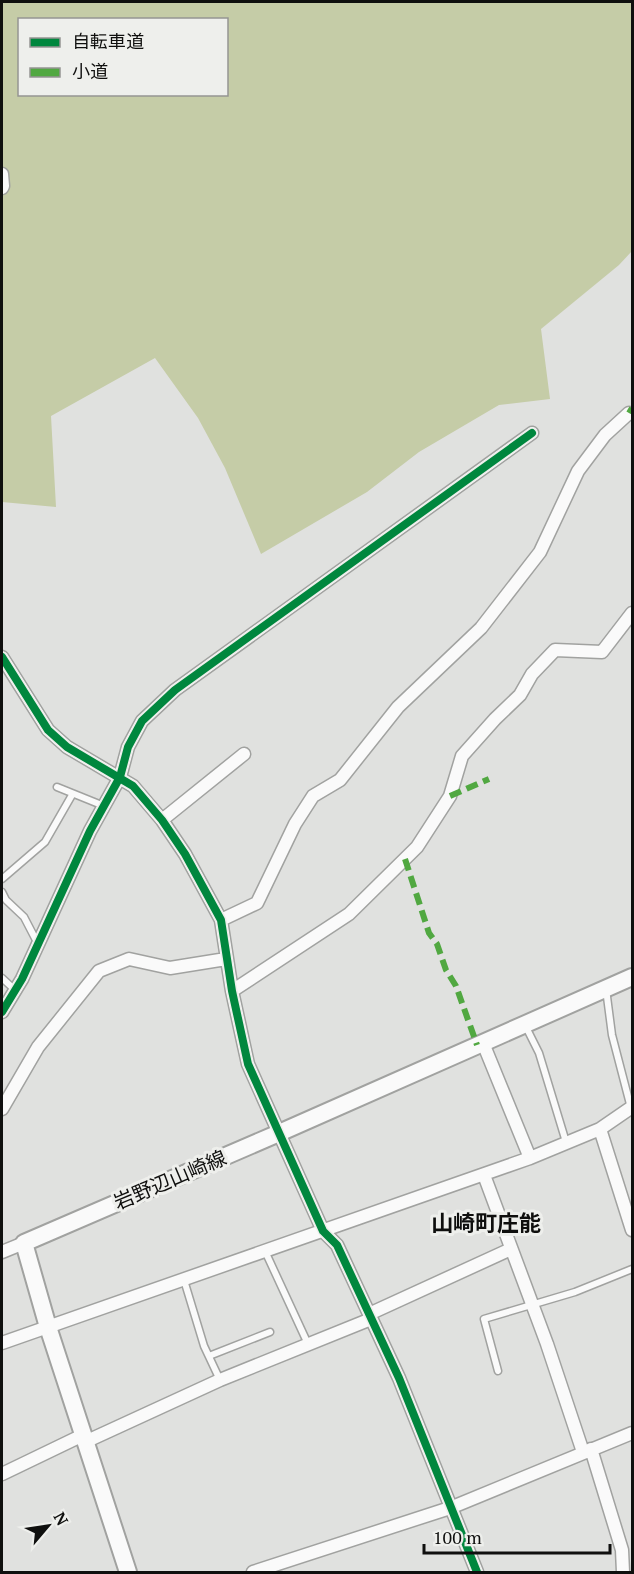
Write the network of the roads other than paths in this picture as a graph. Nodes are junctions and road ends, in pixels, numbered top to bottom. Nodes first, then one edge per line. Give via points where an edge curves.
1 (2, 174) edge
2 (2, 188) edge
3 (629, 413) dead end
4 (532, 433) dead end
5 (633, 613) edge
6 (2, 657) edge
7 (244, 754) dead end
8 (120, 777) junction
9 (57, 787) dead end
10 (72, 795) junction
11 (104, 806) junction
12 (162, 820) junction
13 (2, 879) edge
14 (2, 892) edge
15 (221, 920) junction
16 (38, 944) junction
17 (226, 959) junction
18 (633, 977) edge
19 (2, 978) edge
20 (606, 989) junction
21 (15, 991) junction
22 (232, 991) junction
23 (2, 1012) edge
24 (525, 1024) junction
25 (483, 1043) junction
26 (632, 1107) edge
27 (2, 1109) edge
28 (600, 1129) junction
29 (279, 1133) junction
30 (567, 1143) junction
31 (530, 1158) junction
32 (483, 1175) junction
33 (632, 1222) edge
34 (323, 1231) junction
35 (24, 1243) junction
36 (511, 1249) junction
37 (265, 1251) junction
38 (2, 1252) edge
39 (633, 1269) edge
40 (184, 1280) junction
41 (532, 1305) junction
42 (370, 1316) junction
43 (48, 1327) junction
44 (270, 1332) dead end
45 (2, 1343) edge
46 (308, 1344) junction
47 (209, 1356) junction
48 (498, 1371) dead end
49 (220, 1380) junction
50 (633, 1433) edge
51 (84, 1438) junction
52 (587, 1451) junction
53 (2, 1474) edge
54 (450, 1508) junction
55 (128, 1572) edge
56 (253, 1572) edge
57 (477, 1572) edge
58 (623, 1572) edge

1 - 2 street
3 - 15 street via 605,435 578,471 540,552 482,628 398,707 340,780 314,796 295,824 257,903
4 - 8 street via 175,690 142,721 128,747
5 - 22 street via 602,652 555,650 532,674 520,695 462,756 450,796 417,847 349,914
6 - 8 street via 48,730 67,747
7 - 12 street
8 - 11 street
8 - 12 street via 133,786
9 - 10 lane
10 - 11 lane
10 - 13 lane via 45,842
11 - 16 street
12 - 15 street
14 - 16 lane via 24,917
15 - 17 street
16 - 21 street
17 - 22 street
17 - 27 street via 170,968 129,960 99,971 38,1047
18 - 20 main road, 岩野辺山崎線
19 - 21 lane
20 - 24 main road, 岩野辺山崎線
20 - 26 lane via 612,1035
21 - 23 street
22 - 29 street via 248,1064
24 - 25 main road, 岩野辺山崎線
24 - 30 lane via 539,1053
25 - 29 main road, 岩野辺山崎線
25 - 31 street
26 - 28 street
28 - 30 street
28 - 33 street
29 - 34 street
29 - 35 main road, 岩野辺山崎線
30 - 31 street
31 - 32 street
32 - 34 street
32 - 36 street
34 - 37 street
34 - 42 street via 337,1245
35 - 38 street
35 - 43 main road
36 - 41 street
36 - 42 street
37 - 40 street
37 - 46 lane
39 - 41 lane
40 - 43 street
40 - 47 lane
41 - 48 lane via 484,1319
41 - 52 street
42 - 46 street
42 - 54 street
43 - 45 street
43 - 51 main road
44 - 47 lane
46 - 49 street
47 - 49 lane
49 - 51 street
50 - 52 street
51 - 53 street
51 - 55 main road
52 - 54 street
52 - 58 street via 622,1550
54 - 56 street
54 - 57 street

